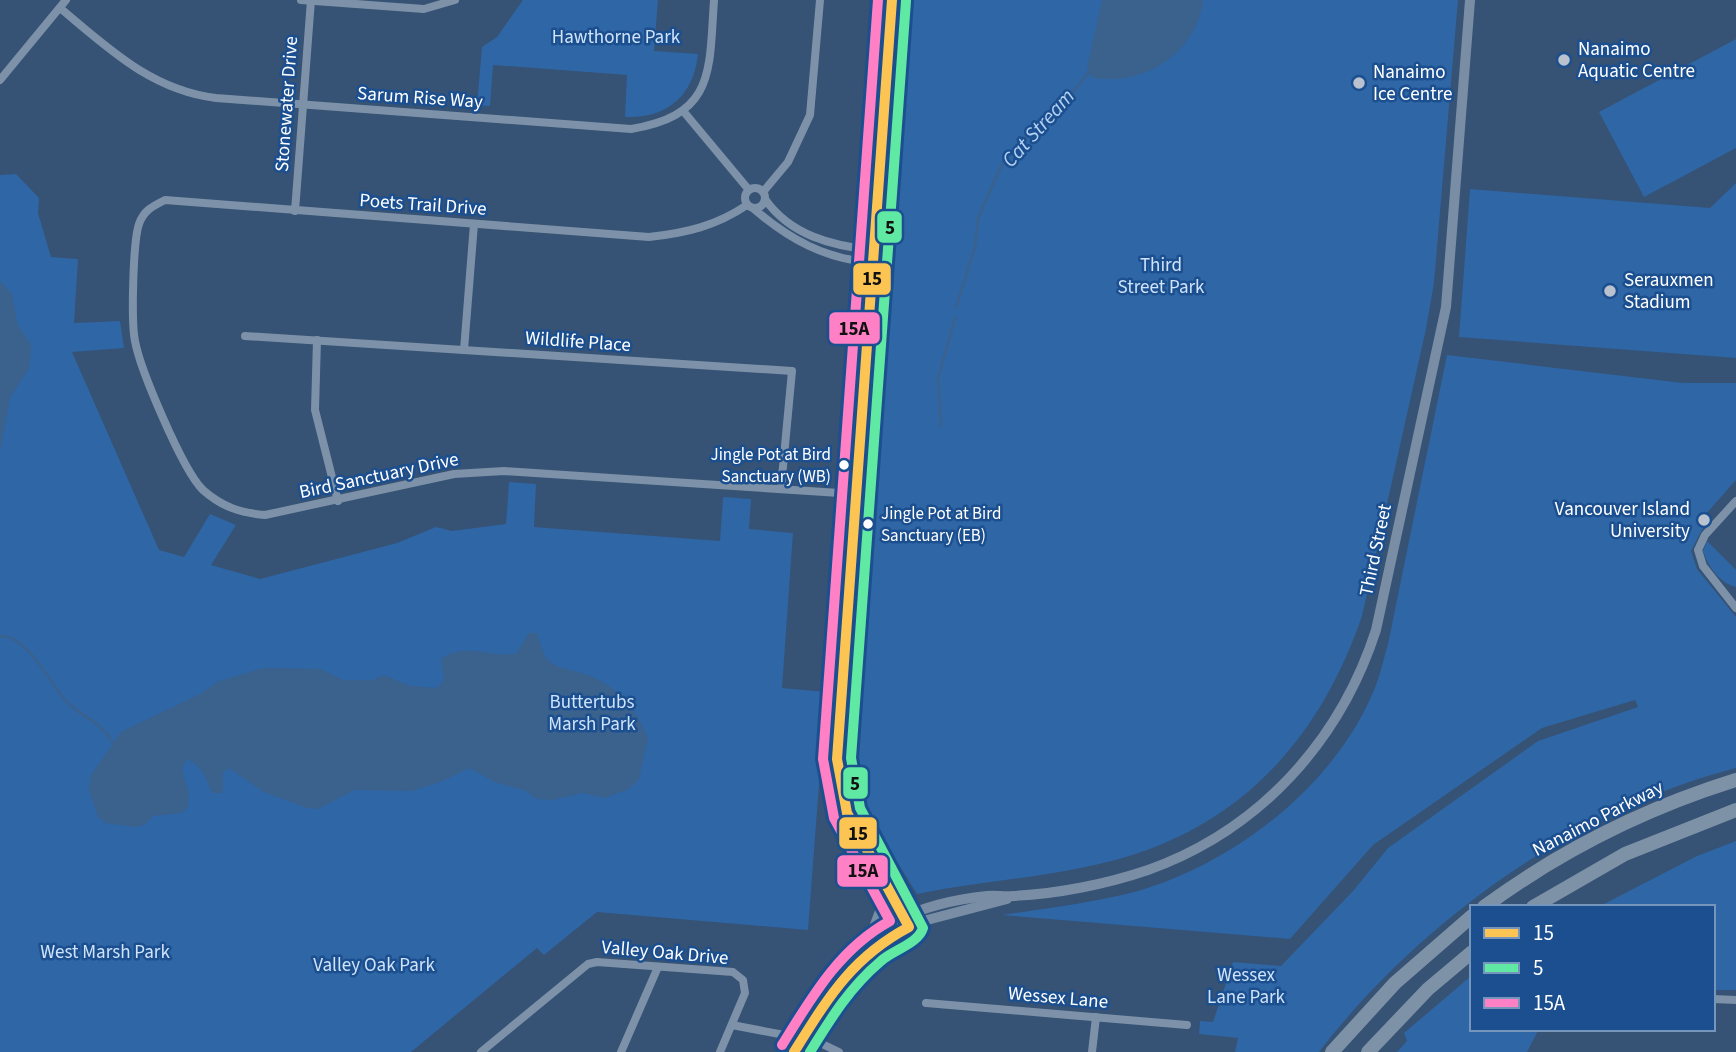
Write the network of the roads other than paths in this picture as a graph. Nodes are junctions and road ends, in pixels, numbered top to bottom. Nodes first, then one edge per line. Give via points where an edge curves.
1 (66, 0) edge
2 (301, 0) edge
3 (455, 0) edge
4 (714, 0) edge
5 (820, 0) edge
6 (892, 0) edge
7 (1470, 0) edge
8 (311, 1) edge
9 (60, 8) junction
10 (0, 80) edge
11 (302, 105) junction
12 (684, 112) junction
13 (749, 190) junction
14 (764, 196) junction
15 (751, 207) junction
16 (295, 211) junction
17 (474, 224) junction
18 (873, 250) junction
19 (136, 261) joint
20 (872, 263) junction
21 (245, 335) dead end
22 (317, 340) junction
23 (464, 350) junction
24 (781, 488) junction
25 (855, 494) junction
26 (1736, 500) edge
27 (338, 501) junction
28 (1736, 608) edge
29 (1736, 780) edge
30 (1736, 810) edge
31 (883, 882) junction
32 (1487, 905) edge
33 (1536, 905) edge
34 (1470, 918) edge
35 (906, 921) junction
36 (870, 936) junction
37 (1470, 954) edge
38 (658, 967) junction
39 (1715, 999) edge
40 (1736, 1000) edge
41 (926, 1003) dead end
42 (1096, 1017) junction
43 (732, 1025) junction
44 (1187, 1025) dead end
45 (800, 1039) junction
46 (481, 1052) edge
47 (621, 1052) edge
48 (720, 1052) edge
49 (794, 1052) edge
50 (839, 1052) edge
51 (1092, 1052) edge
52 (1332, 1052) edge
53 (1368, 1052) edge

1 - 9 street
2 - 8 street
3 - 8 street via 424,9
4 - 12 street via 709,67 701,90
5 - 14 street via 810,115 788,162
6 - 18 main road
7 - 35 main road, Third Street via 1446,307 1380,614 1348,700 1320,743 1286,782 1252,813 1176,859 1129,876 1013,897 957,900
8 - 11 street, Stonewater Drive
9 - 10 street
9 - 11 street, Sarum Rise Way via 125,62 170,88 216,99
11 - 12 street, Sarum Rise Way via 631,129 662,124
11 - 16 street, Stonewater Drive
12 - 13 street
13 - 14 street via 755,188
13 - 15 street via 745,199
14 - 15 street via 763,205
14 - 18 street via 775,214 816,239
15 - 17 street, Poets Trail Drive via 690,232 649,237
15 - 20 street via 792,238 823,254
16 - 17 street, Poets Trail Drive
16 - 19 street, Poets Trail Drive via 165,200 148,208 139,225
17 - 23 street
18 - 20 main road
19 - 27 street, Bird Sanctuary Drive via 134,339 140,361 201,488 220,504 265,516
20 - 25 main road
21 - 22 street, Wildlife Place
22 - 23 street, Wildlife Place
22 - 27 street via 315,410
23 - 24 street, Wildlife Place via 792,371
24 - 25 street, Bird Sanctuary Drive
24 - 27 street, Bird Sanctuary Drive via 504,471 454,474
25 - 31 main road via 838,774 847,813
26 - 28 street via 1705,535 1698,550 1703,566
29 - 32 highway, Nanaimo Parkway via 1605,833
30 - 33 highway via 1625,854
31 - 35 main road
31 - 36 main road via 880,911
34 - 52 highway via 1395,983
35 - 36 main road
35 - 45 main road via 851,968
36 - 45 main road via 824,981 801,1021
37 - 53 highway via 1428,989
38 - 43 street, Valley Oak Drive via 733,972 743,980 745,993
38 - 46 street, Valley Oak Drive via 588,964
38 - 47 street
39 - 40 street
41 - 42 street, Wessex Lane
42 - 44 street, Wessex Lane
42 - 51 street
43 - 45 street
43 - 48 street, Valley Oak Drive
45 - 49 main road
45 - 50 street

